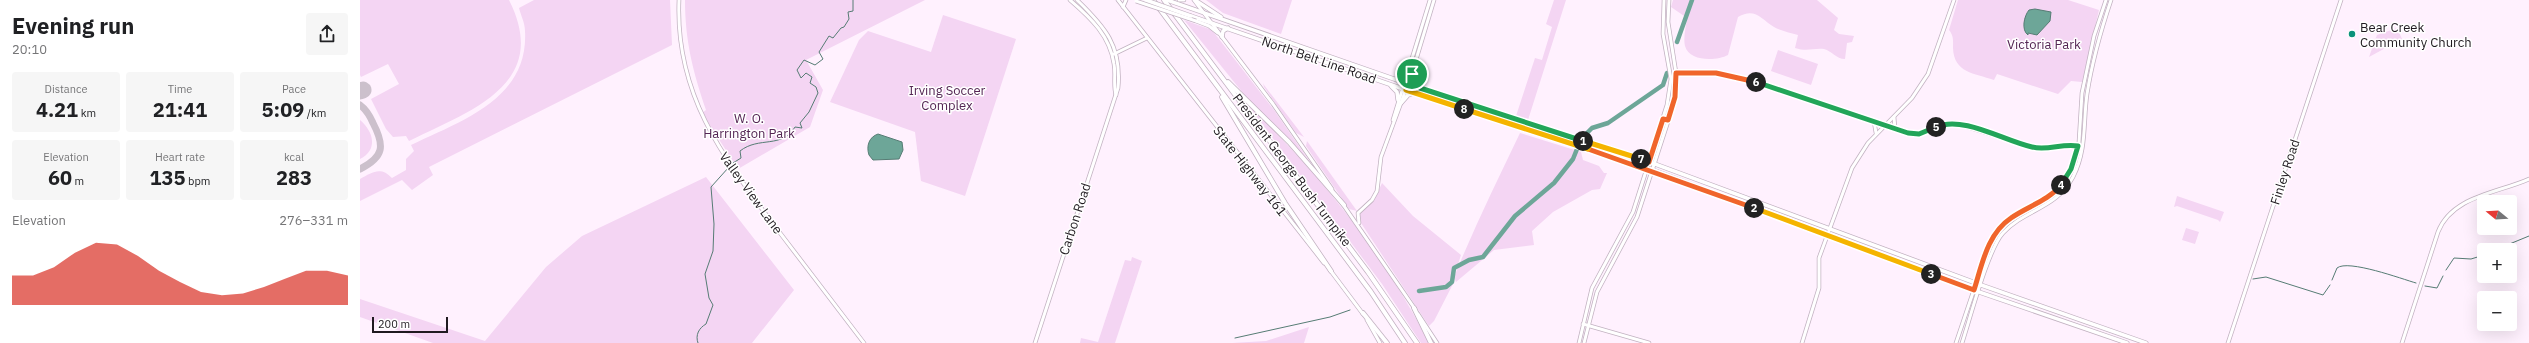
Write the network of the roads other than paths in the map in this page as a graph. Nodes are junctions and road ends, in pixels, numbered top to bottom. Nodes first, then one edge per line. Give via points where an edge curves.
1 (679, 0) edge
2 (1070, 0) edge
3 (1077, 0) edge
4 (1118, 0) edge
5 (1126, 0) edge
6 (1135, 0) edge
7 (1146, 0) edge
8 (1153, 0) edge
9 (1165, 0) edge
10 (1180, 0) edge
11 (1184, 0) edge
12 (1195, 0) edge
13 (1430, 0) edge
14 (1434, 0) edge
15 (1664, 0) edge
16 (1669, 0) edge
17 (1954, 0) edge
18 (2106, 0) edge
19 (2111, 0) edge
20 (2341, 0) edge
21 (1123, 7) junction
22 (1205, 13) junction
23 (1092, 14) junction
24 (1089, 17) junction
25 (1229, 21) junction
26 (1212, 23) junction
27 (1228, 28) junction
28 (1669, 33) junction
29 (1663, 34) junction
30 (1222, 36) junction
31 (1147, 38) junction
32 (1277, 38) junction
33 (1670, 39) junction
34 (1665, 40) junction
35 (1275, 45) junction
36 (1114, 54) junction
37 (1218, 72) junction
38 (1410, 72) junction
39 (1676, 73) junction
40 (1395, 79) junction
41 (1213, 81) junction
42 (1387, 83) junction
43 (1406, 83) junction
44 (1420, 88) junction
45 (1404, 89) junction
46 (1416, 93) junction
47 (1399, 102) junction
48 (1894, 115) junction
49 (1488, 117) junction
50 (1509, 117) junction
51 (1663, 119) junction
52 (1668, 120) junction
53 (1874, 122) junction
54 (1885, 125) junction
55 (1895, 129) junction
56 (1876, 134) junction
57 (1590, 143) junction
58 (2078, 146) junction
59 (1588, 149) junction
60 (1649, 162) junction
61 (1655, 164) junction
62 (1647, 169) junction
63 (1653, 170) junction
64 (2529, 179) edge
65 (2064, 180) junction
66 (2069, 184) junction
67 (1715, 186) junction
68 (1713, 192) junction
69 (1760, 203) junction
70 (1344, 205) junction
71 (1758, 209) junction
72 (2027, 210) junction
73 (1349, 213) junction
74 (1358, 213) junction
75 (2030, 215) junction
76 (2005, 223) junction
77 (2009, 228) junction
78 (1829, 229) junction
79 (1827, 235) junction
80 (1367, 237) junction
81 (1872, 245) junction
82 (1989, 245) junction
83 (1994, 247) junction
84 (1870, 251) junction
85 (1906, 257) junction
86 (1903, 263) junction
87 (1331, 271) junction
88 (1976, 284) junction
89 (1981, 286) junction
90 (1974, 290) junction
91 (1979, 292) junction
92 (2036, 305) junction
93 (1414, 308) junction
94 (2034, 311) junction
95 (1362, 313) junction
96 (2080, 320) junction
97 (1583, 324) junction
98 (1588, 325) junction
99 (2078, 326) junction
100 (1956, 342) edge
101 (864, 343) edge
102 (1035, 343) edge
103 (1380, 343) edge
104 (1387, 343) edge
105 (1405, 343) edge
106 (1417, 343) edge
107 (1431, 343) edge
108 (1437, 343) edge
109 (1579, 343) edge
110 (1584, 343) edge
111 (1649, 343) edge
112 (1802, 343) edge
113 (1961, 343) edge
114 (2127, 343) edge
115 (2146, 343) edge
116 (2228, 343) edge
117 (2402, 343) edge

1 - 101 main road, Valley View Lane via 684,64 695,100 710,133 760,206
2 - 24 main road, Carbon Road
3 - 23 main road, Carbon Road
4 - 21 main road, State Highway 161
5 - 21 main road
6 - 30 main road, bridge via 1209,26
7 - 26 main road, North Belt Line Road, bridge
8 - 41 highway, President George Bush Turnpike
9 - 22 main road, North Belt Line Road
9 - 37 highway, President George Bush Turnpike
10 - 11 main road
12 - 22 main road
12 - 25 main road
13 - 38 main road
14 - 38 main road
15 - 29 main road
16 - 28 main road
17 - 48 main road via 1928,74 1917,92
18 - 58 main road via 2094,36 2082,93
19 - 66 main road via 2100,32 2087,94 2083,148
20 - 116 main road, Finley Road
21 - 31 main road, State Highway 161
22 - 25 main road, North Belt Line Road
22 - 26 main road
23 - 24 main road
23 - 36 main road, Carbon Road via 1108,34
24 - 36 main road, Carbon Road via 1104,35
25 - 32 main road, North Belt Line Road
26 - 27 main road, North Belt Line Road
26 - 30 main road
27 - 30 main road via 1223,31
27 - 35 main road, North Belt Line Road
28 - 29 main road
28 - 33 main road
29 - 34 main road
30 - 70 main road
31 - 36 main road
31 - 87 main road, State Highway 161
32 - 35 main road
32 - 40 main road, North Belt Line Road
33 - 34 main road
33 - 39 main road
34 - 51 main road via 1671,79
35 - 42 main road, North Belt Line Road
36 - 102 main road, Carbon Road via 1119,80 1116,95
37 - 70 highway via 1288,142
37 - 106 highway, President George Bush Turnpike via 1379,287
38 - 40 main road
38 - 43 main road
38 - 44 main road
39 - 52 main road via 1675,97
39 - 53 main road via 1716,73 1742,78
40 - 43 main road, North Belt Line Road
41 - 87 highway via 1286,203
41 - 105 highway, President George Bush Turnpike via 1371,292
42 - 45 main road, North Belt Line Road
42 - 47 main road via 1397,92
43 - 44 main road, North Belt Line Road
43 - 45 main road
44 - 50 main road, North Belt Line Road
45 - 46 main road, North Belt Line Road
45 - 47 main road
46 - 47 main road
46 - 49 main road, North Belt Line Road
47 - 74 main road via 1382,157 1377,191 1367,206
48 - 54 main road
48 - 55 main road
49 - 50 main road via 1508,120
49 - 59 main road, North Belt Line Road
50 - 57 main road, North Belt Line Road
51 - 52 main road
51 - 60 main road
52 - 61 main road
53 - 54 main road
53 - 56 main road
54 - 55 main road
54 - 56 main road
55 - 58 main road via 1919,134 1945,124 1955,124 2036,148 2063,144
56 - 78 main road via 1852,168
57 - 59 main road
57 - 60 main road, North Belt Line Road
58 - 65 main road via 2071,169
59 - 62 main road, North Belt Line Road
60 - 61 main road, North Belt Line Road
60 - 62 main road
61 - 63 main road
61 - 67 main road, North Belt Line Road
62 - 63 main road, North Belt Line Road
62 - 97 main road via 1633,212 1595,282
63 - 68 main road, North Belt Line Road
63 - 98 main road via 1637,217 1597,292
64 - 117 main road via 2466,202 2445,219 2438,232
65 - 66 main road
65 - 72 main road via 2055,192
66 - 75 main road via 2054,200
67 - 68 main road
67 - 69 main road, North Belt Line Road
68 - 71 main road, North Belt Line Road
69 - 71 main road
69 - 78 main road, North Belt Line Road
70 - 73 main road
71 - 79 main road, North Belt Line Road
72 - 75 main road
72 - 76 main road
73 - 74 main road
73 - 80 main road
74 - 80 main road via 1358,221
75 - 77 main road
76 - 77 main road
76 - 82 main road
77 - 83 main road
78 - 79 main road
78 - 81 main road, North Belt Line Road
79 - 84 main road, North Belt Line Road
79 - 112 main road via 1818,262 1819,288
80 - 93 main road
81 - 84 main road
81 - 85 main road, North Belt Line Road
82 - 83 main road
82 - 88 main road
83 - 89 main road
84 - 86 main road, North Belt Line Road
85 - 86 main road
85 - 88 main road, North Belt Line Road
86 - 90 main road, North Belt Line Road
87 - 95 main road, State Highway 161
88 - 89 main road, North Belt Line Road
88 - 90 main road
89 - 91 main road
89 - 92 main road, North Belt Line Road
90 - 91 main road, North Belt Line Road
90 - 100 main road
91 - 94 main road, North Belt Line Road
91 - 113 main road
92 - 94 main road
92 - 96 main road, North Belt Line Road
93 - 107 highway
93 - 108 main road
94 - 99 main road, North Belt Line Road
95 - 103 main road, State Highway 161
95 - 104 highway
96 - 99 main road
96 - 115 main road, North Belt Line Road
97 - 98 main road
97 - 109 main road
98 - 110 main road
98 - 111 main road
99 - 114 main road, North Belt Line Road
100 - 113 main road

